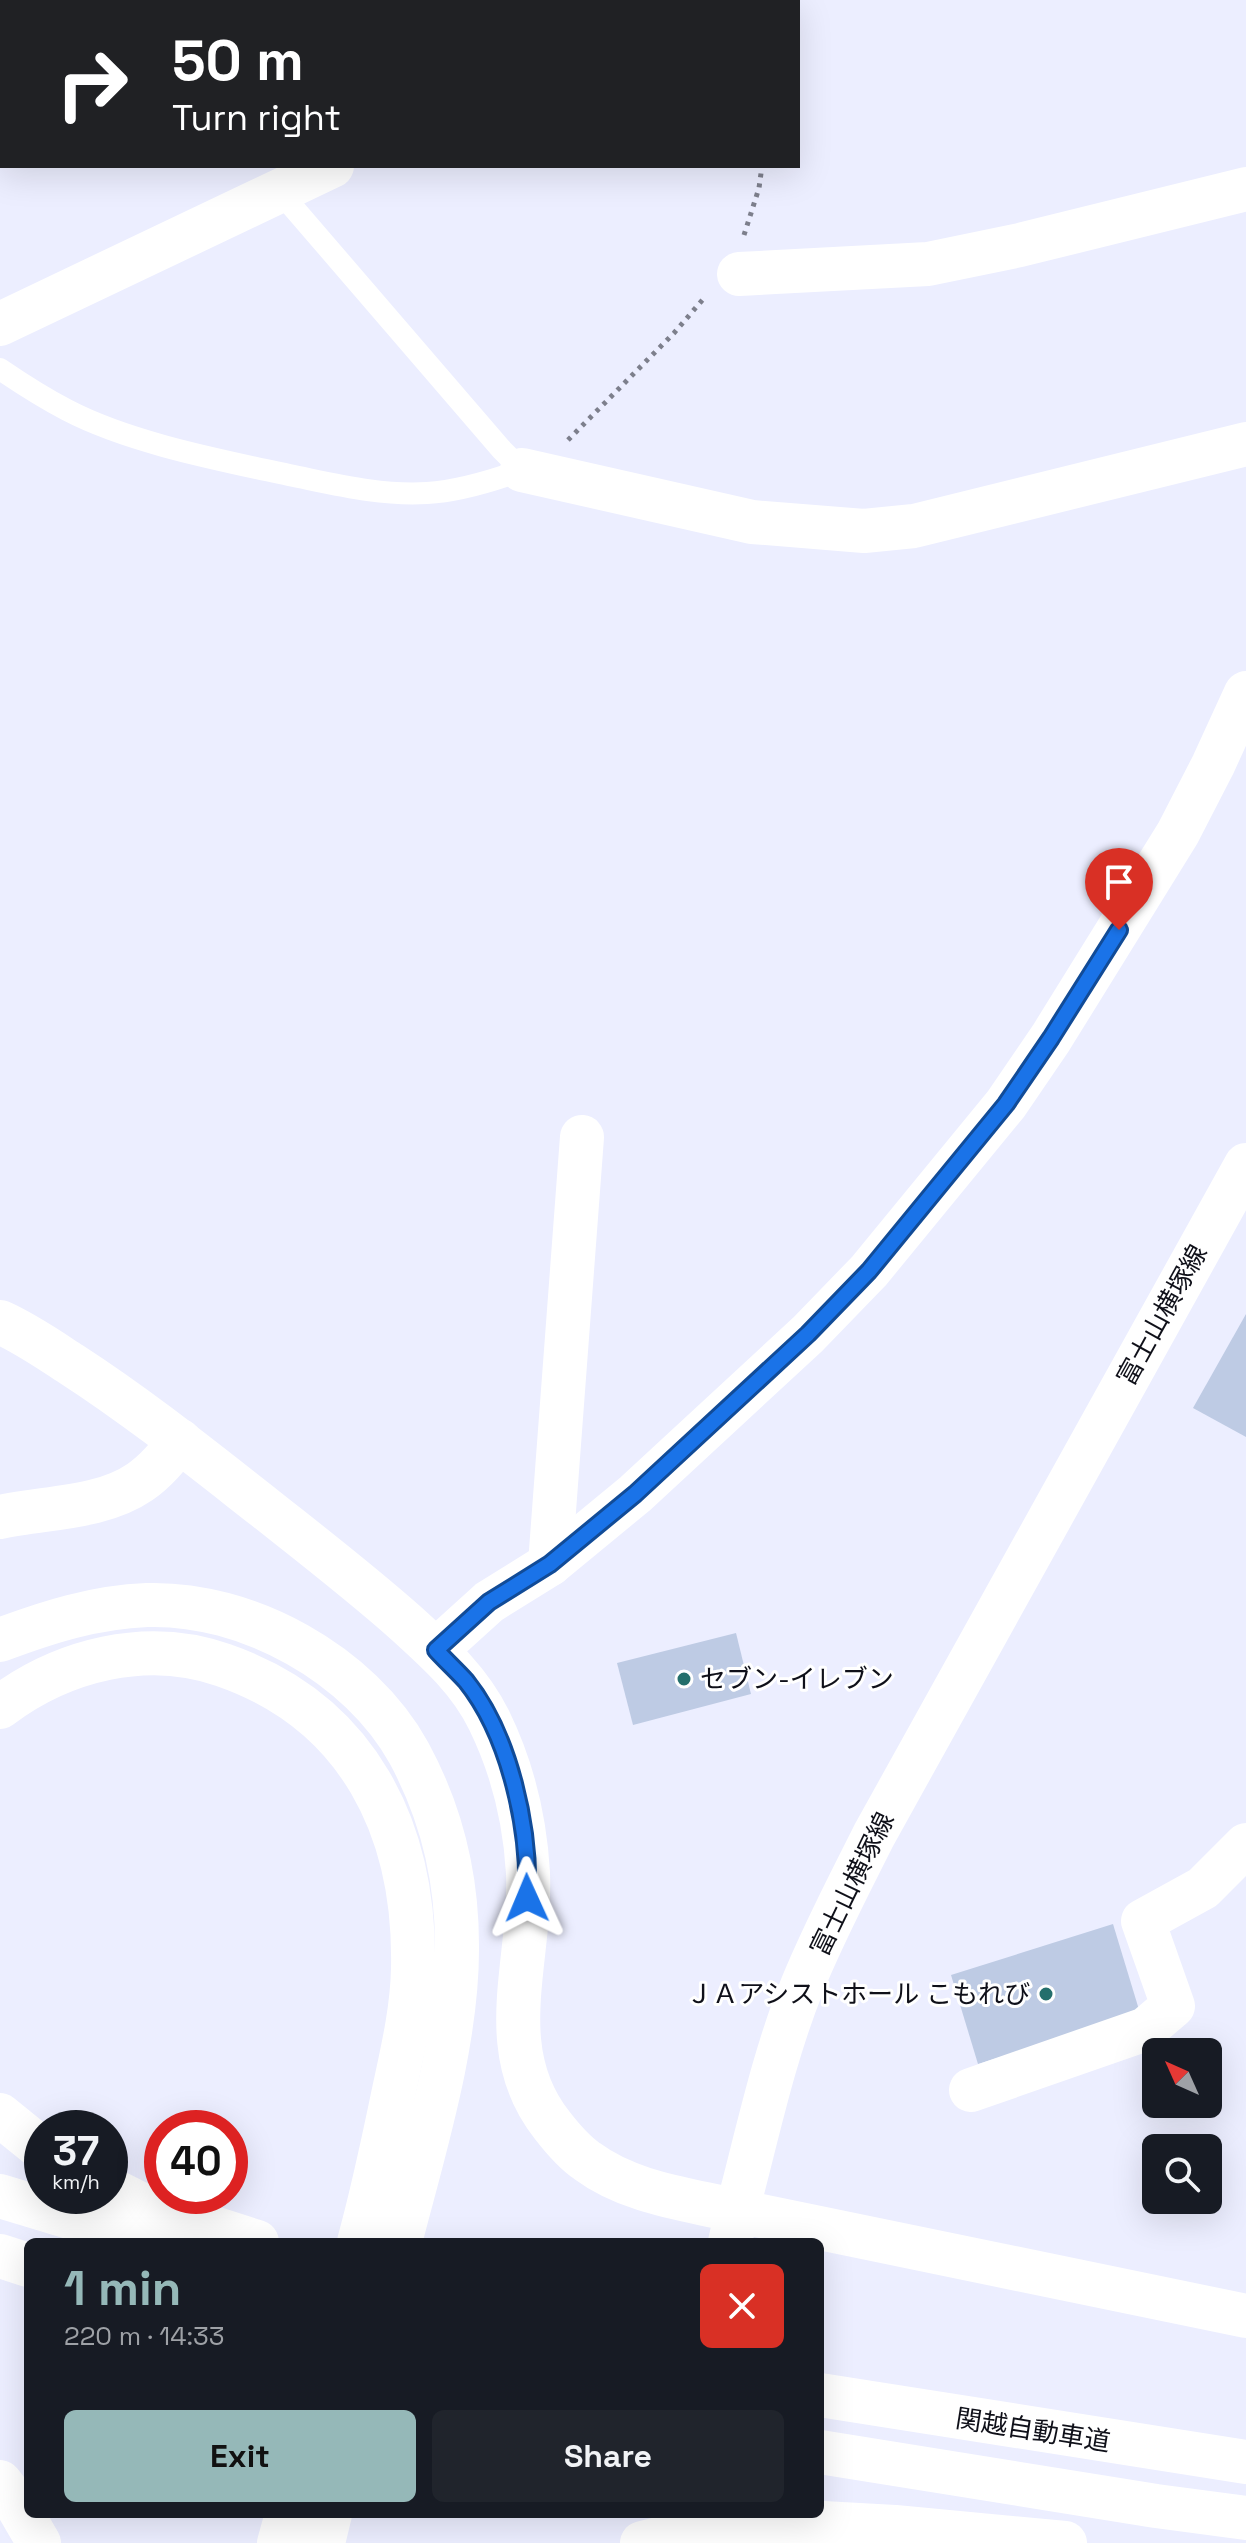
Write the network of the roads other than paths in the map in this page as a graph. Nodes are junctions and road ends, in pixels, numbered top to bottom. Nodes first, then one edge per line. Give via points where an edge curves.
1 (328, 168) edge
2 (1246, 189) edge
3 (279, 191) junction
4 (730, 269) road end
5 (0, 324) edge
6 (0, 369) edge
7 (1246, 444) edge
8 (530, 472) junction
9 (1246, 693) edge
10 (582, 1137) dead end
11 (1246, 1165) edge
12 (1234, 1209) edge
13 (0, 1322) edge
14 (180, 1441) junction
15 (0, 1517) edge
16 (550, 1564) junction
17 (0, 1640) edge
18 (436, 1650) junction
19 (0, 1707) edge
20 (1246, 1845) edge
21 (971, 2090) dead end
22 (0, 2115) edge
23 (24, 2134) edge
24 (0, 2196) edge
25 (128, 2198) edge
26 (395, 2212) edge
27 (734, 2226) edge
28 (139, 2238) edge
29 (245, 2238) edge
30 (364, 2238) edge
31 (802, 2238) edge
32 (824, 2242) edge
33 (0, 2256) edge
34 (24, 2264) edge
35 (1246, 2316) edge
36 (824, 2375) edge
37 (824, 2396) edge
38 (1176, 2452) junction
39 (824, 2453) edge
40 (1246, 2462) edge
41 (0, 2482) edge
42 (24, 2517) edge
43 (24, 2518) edge
44 (286, 2518) edge
45 (329, 2518) edge
46 (669, 2518) edge
47 (1246, 2518) edge
48 (39, 2543) edge
49 (279, 2543) edge
50 (323, 2543) edge
51 (642, 2543) edge
52 (664, 2543) edge
53 (1065, 2543) edge

1 - 3 main road
2 - 4 main road via 928,264
3 - 5 main road
3 - 8 lane via 502,450
6 - 8 lane via 69,412 126,433 322,482 429,493
7 - 8 main road via 914,526 864,531 752,522
9 - 16 main road via 1178,833 1006,1104 869,1271 808,1334 635,1494
10 - 16 main road
11 - 12 main road, 富士山横塚線
12 - 27 main road, 富士山横塚線 via 874,1835 833,1918 783,2045
13 - 14 main road via 102,1384
14 - 15 main road via 155,1470 127,1490
14 - 18 main road
16 - 18 main road via 489,1602
17 - 26 main road via 96,1610 148,1605 199,1608 245,1620 325,1662 382,1714 408,1750 444,1840 457,1946 446,2055
18 - 27 main road via 467,1682 488,1716 514,1787 528,1875 517,2008 521,2062 543,2114 587,2161
19 - 26 main road via 23,1689 66,1669 110,1656 207,1659 255,1676 291,1697 363,1768 385,1810 411,1912 413,1970
20 - 21 main road via 1203,1888 1143,1921 1173,2006 1146,2029
22 - 23 main road
24 - 28 main road
25 - 29 main road
26 - 30 main road
27 - 31 main road
32 - 35 main road
33 - 34 main road
36 - 38 main road
37 - 38 main road, 関越自動車道
38 - 40 main road, 関越自動車道
39 - 47 main road
41 - 42 main road
43 - 48 main road
44 - 49 main road
45 - 50 main road
46 - 52 main road
51 - 53 main road via 765,2522 895,2527

